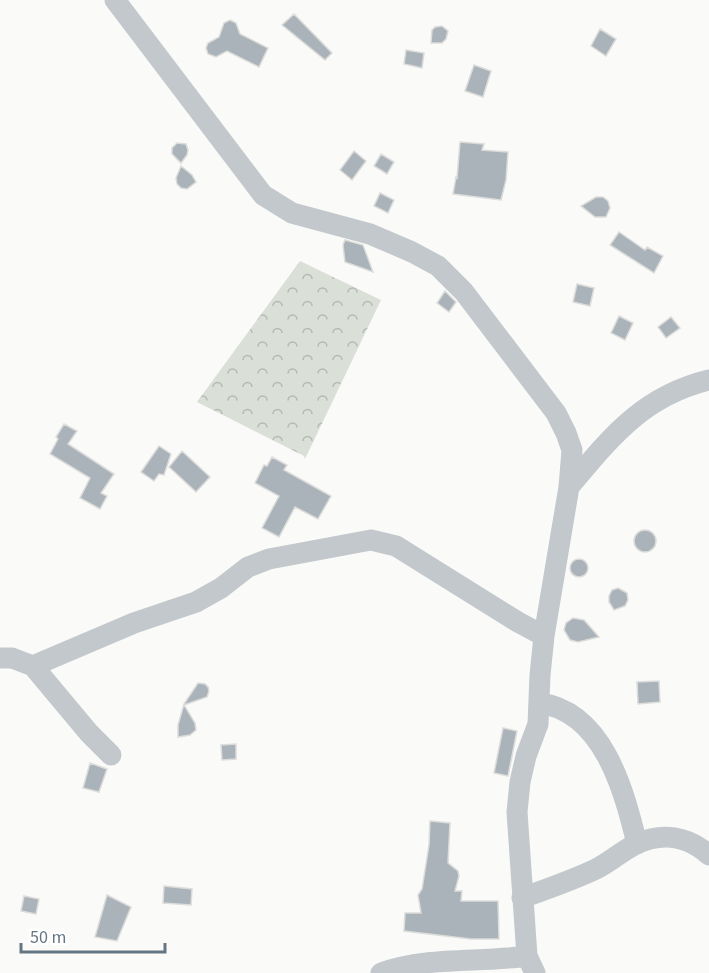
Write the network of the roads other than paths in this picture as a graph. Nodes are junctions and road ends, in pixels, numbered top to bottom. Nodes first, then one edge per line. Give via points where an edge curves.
1 (115, 0) edge
2 (709, 380) edge
3 (569, 487) junction
4 (544, 636) junction
5 (0, 658) edge
6 (33, 666) junction
7 (539, 703) junction
8 (111, 755) dead end
9 (637, 844) junction
10 (709, 855) edge
11 (522, 898) junction
12 (531, 965) edge
13 (381, 973) edge

1 - 3 street via 263,195 292,213 369,234 412,252 438,266 464,292 556,412 572,450
2 - 3 street via 654,401 609,440
3 - 4 street
4 - 6 street via 396,546 371,540 269,559 248,567 196,602 134,623
4 - 7 street
5 - 6 street
6 - 8 street
7 - 9 street via 555,705 590,730 620,783
7 - 11 street via 517,812
9 - 10 street via 667,837 687,839
9 - 11 street via 597,868
11 - 12 street
12 - 13 street via 448,960

